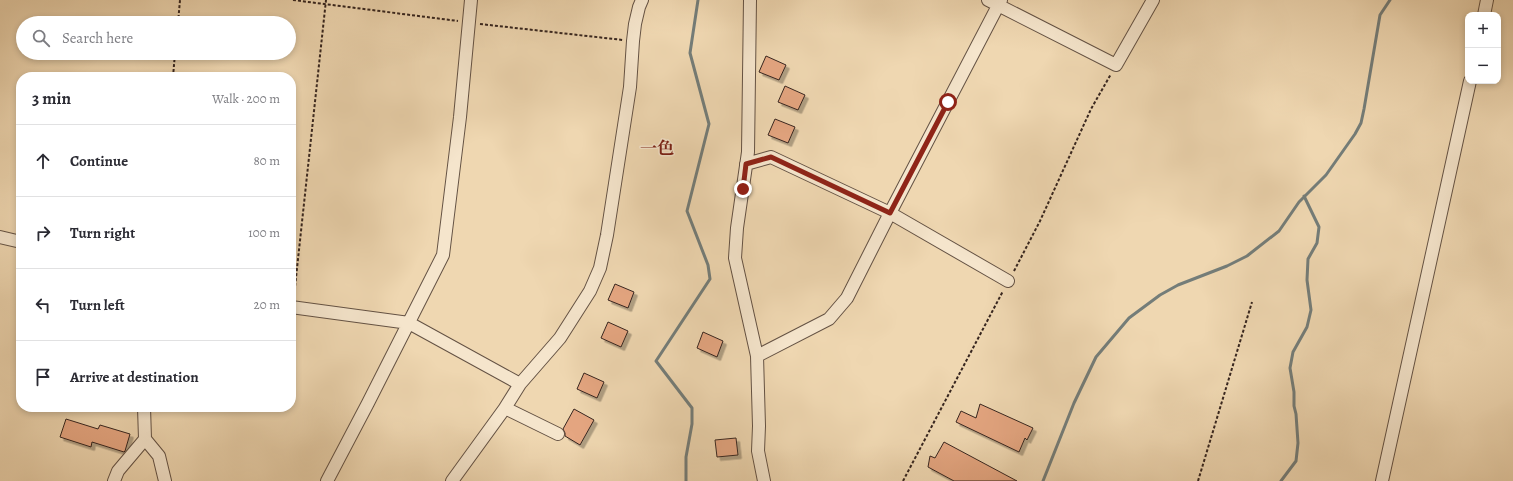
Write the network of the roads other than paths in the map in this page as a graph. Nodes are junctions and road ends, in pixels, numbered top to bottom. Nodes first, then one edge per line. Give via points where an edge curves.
1 (471, 0) edge
2 (642, 0) edge
3 (750, 0) edge
4 (1153, 0) edge
5 (1488, 0) edge
6 (996, 2) edge
7 (1485, 12) edge
8 (1469, 84) edge
9 (746, 164) junction
10 (890, 213) junction
11 (0, 237) edge
12 (16, 241) edge
13 (1008, 282) dead end
14 (296, 308) edge
15 (408, 323) junction
16 (757, 356) junction
17 (520, 384) junction
18 (505, 408) junction
19 (144, 412) edge
20 (558, 434) dead end
21 (145, 439) junction
22 (114, 481) edge
23 (165, 481) edge
24 (327, 481) edge
25 (452, 481) edge
26 (764, 481) edge
27 (1382, 481) edge

1 - 15 street via 443,255
2 - 17 street via 634,29 630,87 600,268 590,291 560,338
3 - 9 street
4 - 6 street via 1116,66
5 - 7 street
6 - 10 street
8 - 27 street
9 - 10 street via 771,157
9 - 16 street via 735,258
10 - 13 street
10 - 16 street via 848,298 828,319
11 - 12 street
14 - 15 street
15 - 17 street
15 - 24 street
16 - 26 street via 758,451
17 - 18 street
18 - 20 street
18 - 25 street
19 - 21 street
21 - 22 street via 118,471
21 - 23 street via 159,456

